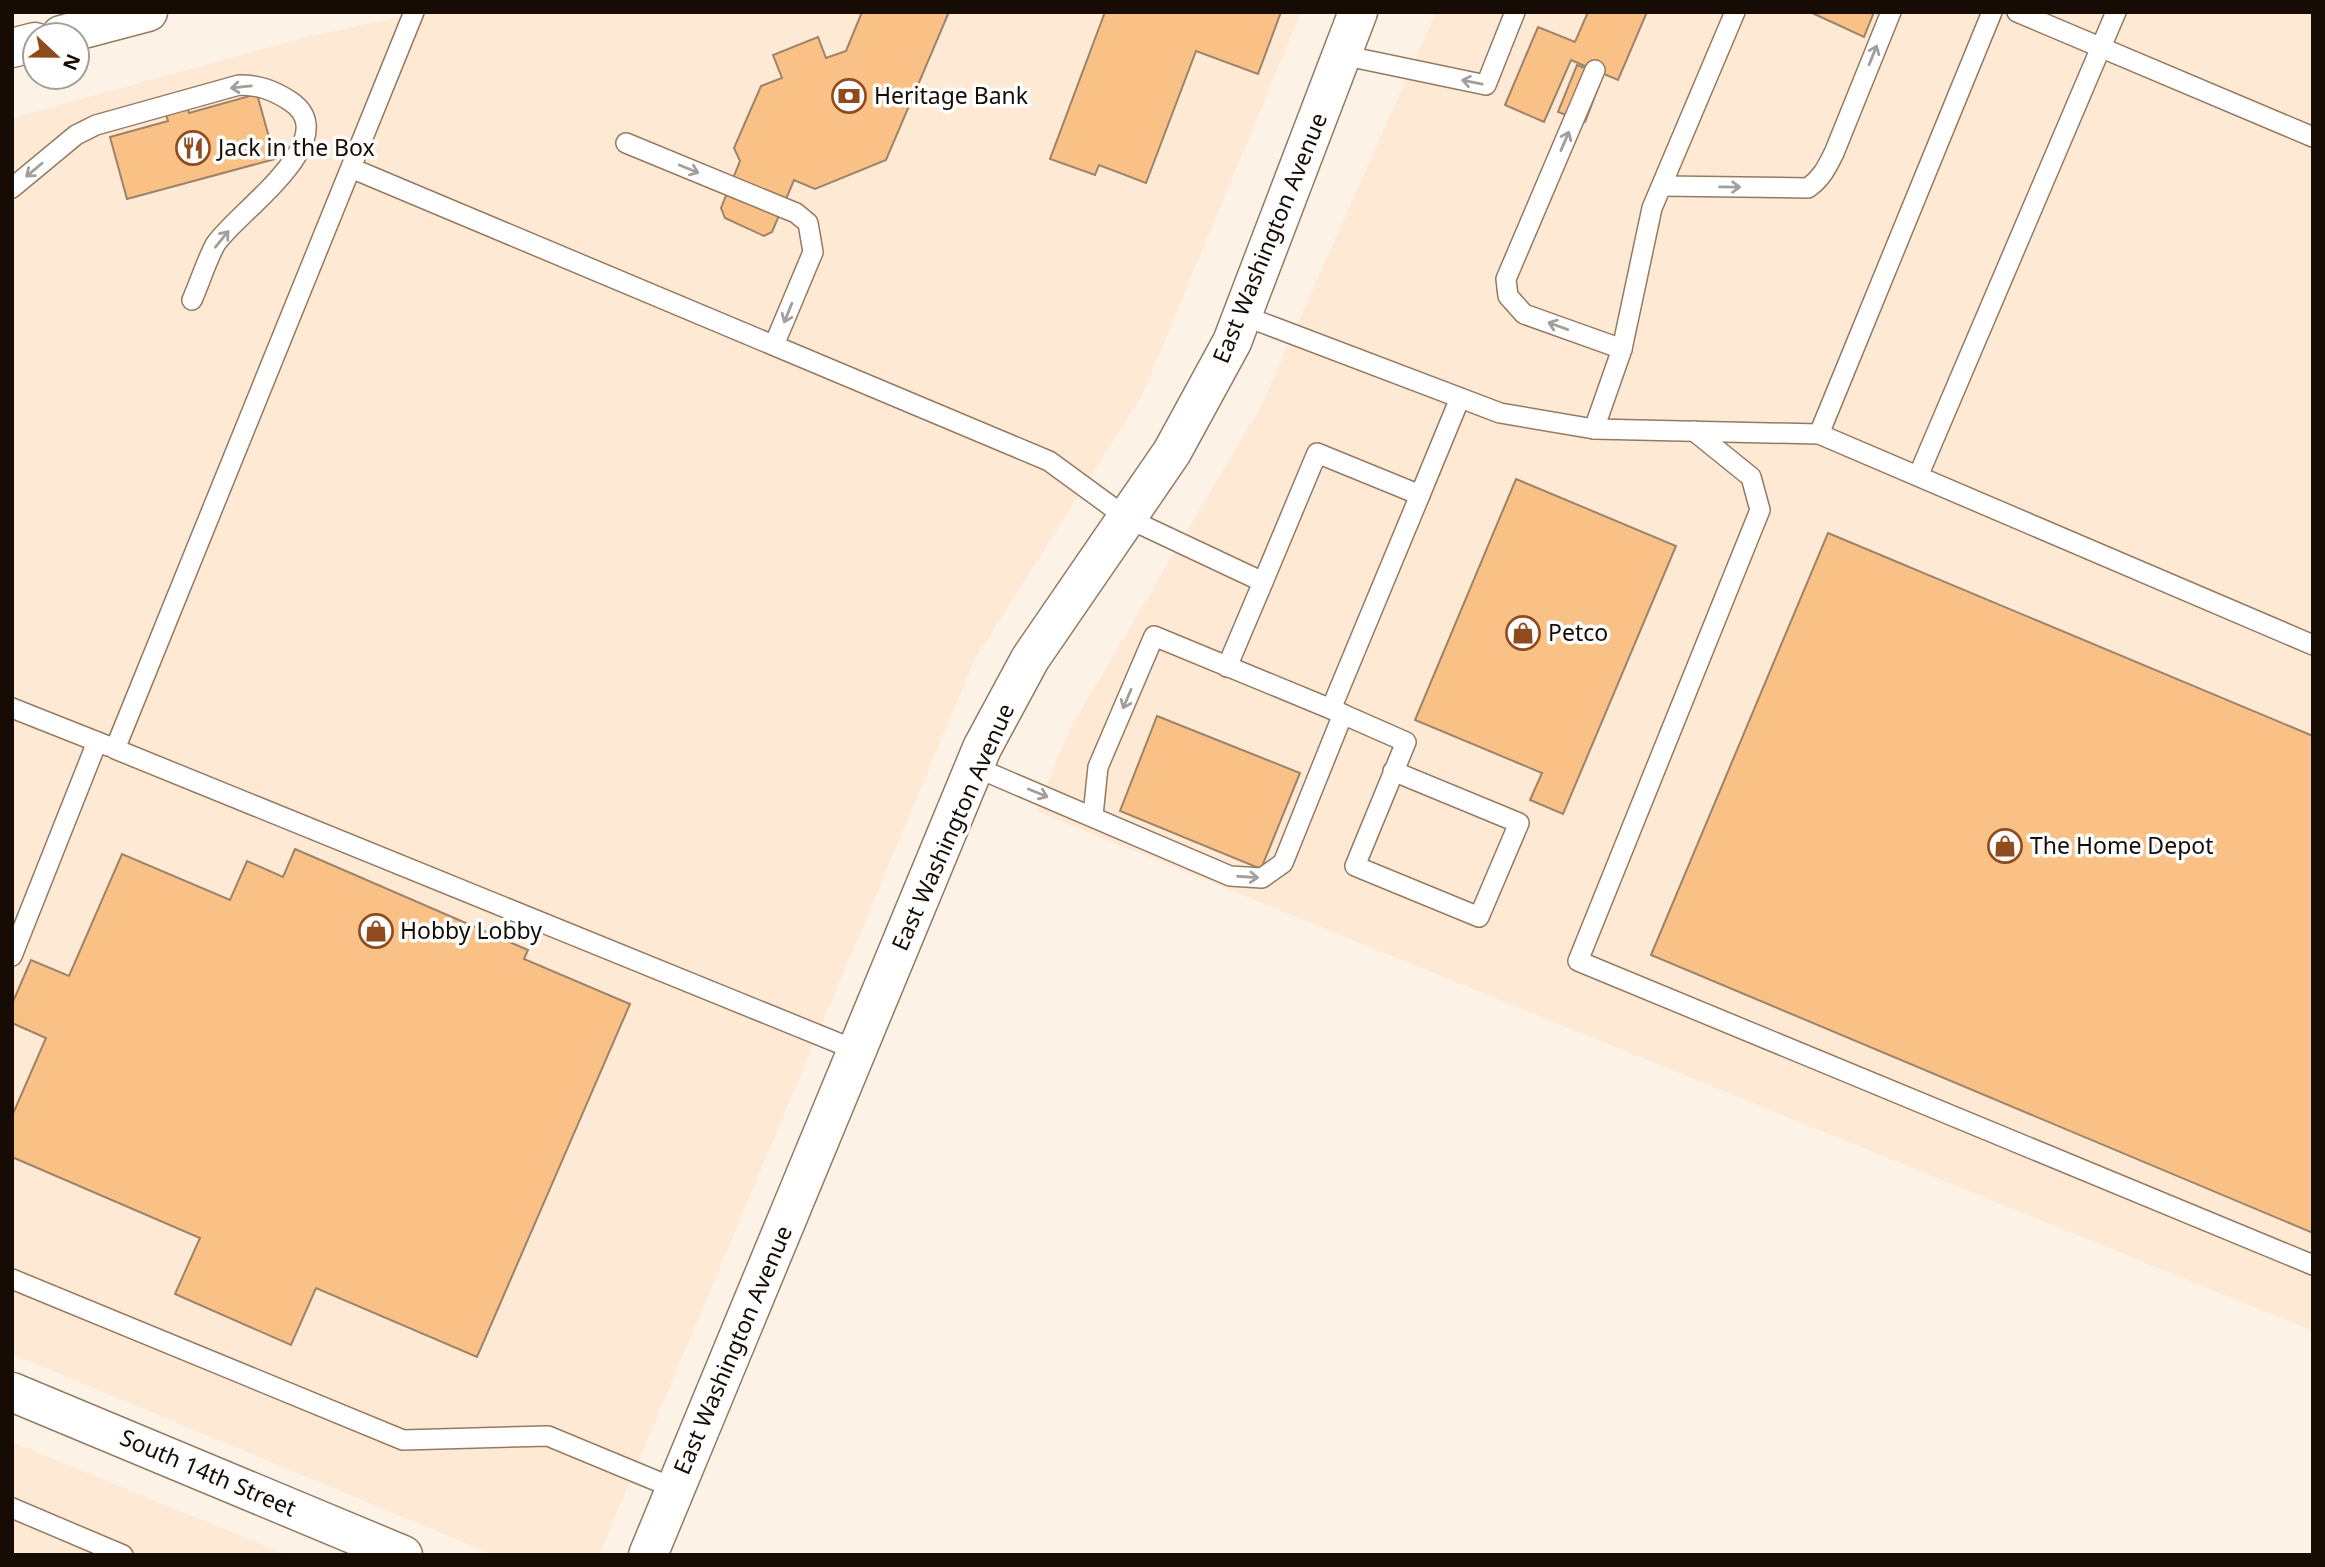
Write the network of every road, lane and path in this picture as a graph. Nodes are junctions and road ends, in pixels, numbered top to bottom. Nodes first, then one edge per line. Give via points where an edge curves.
1 (148, 12) edge
2 (414, 12) edge
3 (1358, 12) edge
4 (1516, 12) edge
5 (1734, 12) edge
6 (1891, 12) edge
7 (1992, 12) edge
8 (2017, 12) edge
9 (2116, 12) edge
10 (91, 27) edge
11 (2101, 48) junction
12 (1342, 55) junction
13 (1595, 70) dead end
14 (2313, 137) edge
15 (625, 143) dead end
16 (351, 168) junction
17 (1662, 186) junction
18 (12, 188) edge
19 (192, 300) dead end
20 (1242, 315) junction
21 (774, 345) junction
22 (1622, 349) junction
23 (1460, 398) junction
24 (1594, 429) junction
25 (1694, 431) junction
26 (1819, 433) junction
27 (1919, 474) junction
28 (1420, 495) junction
29 (1127, 518) junction
30 (1262, 582) junction
31 (2313, 645) edge
32 (1227, 667) junction
33 (12, 708) edge
34 (1337, 712) junction
35 (106, 746) junction
36 (975, 767) junction
37 (1394, 771) junction
38 (1093, 815) junction
39 (12, 956) edge
40 (858, 1051) junction
41 (2313, 1265) edge
42 (12, 1279) edge
43 (12, 1392) edge
44 (676, 1489) junction
45 (12, 1508) edge
46 (123, 1555) edge
47 (403, 1555) edge
48 (648, 1555) edge

1 - 10 street
2 - 16 lane
3 - 12 street, East Washington Avenue
4 -> 12 lane via 1486,85
5 - 17 lane
17 -> 6 lane via 1808,188 1834,153
7 - 26 lane
8 - 11 lane
9 - 11 lane
11 - 14 lane
11 - 27 lane
12 - 20 street, East Washington Avenue
22 -> 13 lane via 1524,314 1508,296 1506,279
15 -> 21 lane via 796,213 808,223 813,252
16 - 21 lane
16 - 35 lane
17 - 22 lane via 1652,208
19 -> 18 lane via 216,244 294,159 306,127 300,108 279,94 258,85 239,85 96,125 76,135
20 - 23 lane
20 - 29 street, East Washington Avenue via 1172,452
21 - 29 lane via 1049,461
22 - 24 lane
23 - 24 lane via 1500,413
23 - 28 lane
24 - 25 lane
25 - 26 lane
25 - 41 lane via 1751,477 1760,509 1578,961
26 - 27 lane
27 - 31 lane
28 - 30 lane via 1317,453
28 - 34 lane
29 - 30 lane
29 - 36 street, East Washington Avenue via 1030,659
30 - 32 lane
32 - 34 lane
32 -> 38 lane via 1154,636 1098,767
33 - 35 lane
34 - 37 lane via 1406,741
38 -> 34 lane via 1230,876 1262,878 1283,863
35 - 39 lane
35 - 40 lane
36 -> 38 lane
36 - 40 street, East Washington Avenue
37 - 37 lane via 1355,866 1479,917 1519,823
40 - 44 street, East Washington Avenue
42 - 44 lane via 403,1440 548,1436
43 - 47 street, South 14th Street
44 - 48 street, East Washington Avenue
45 - 46 lane

